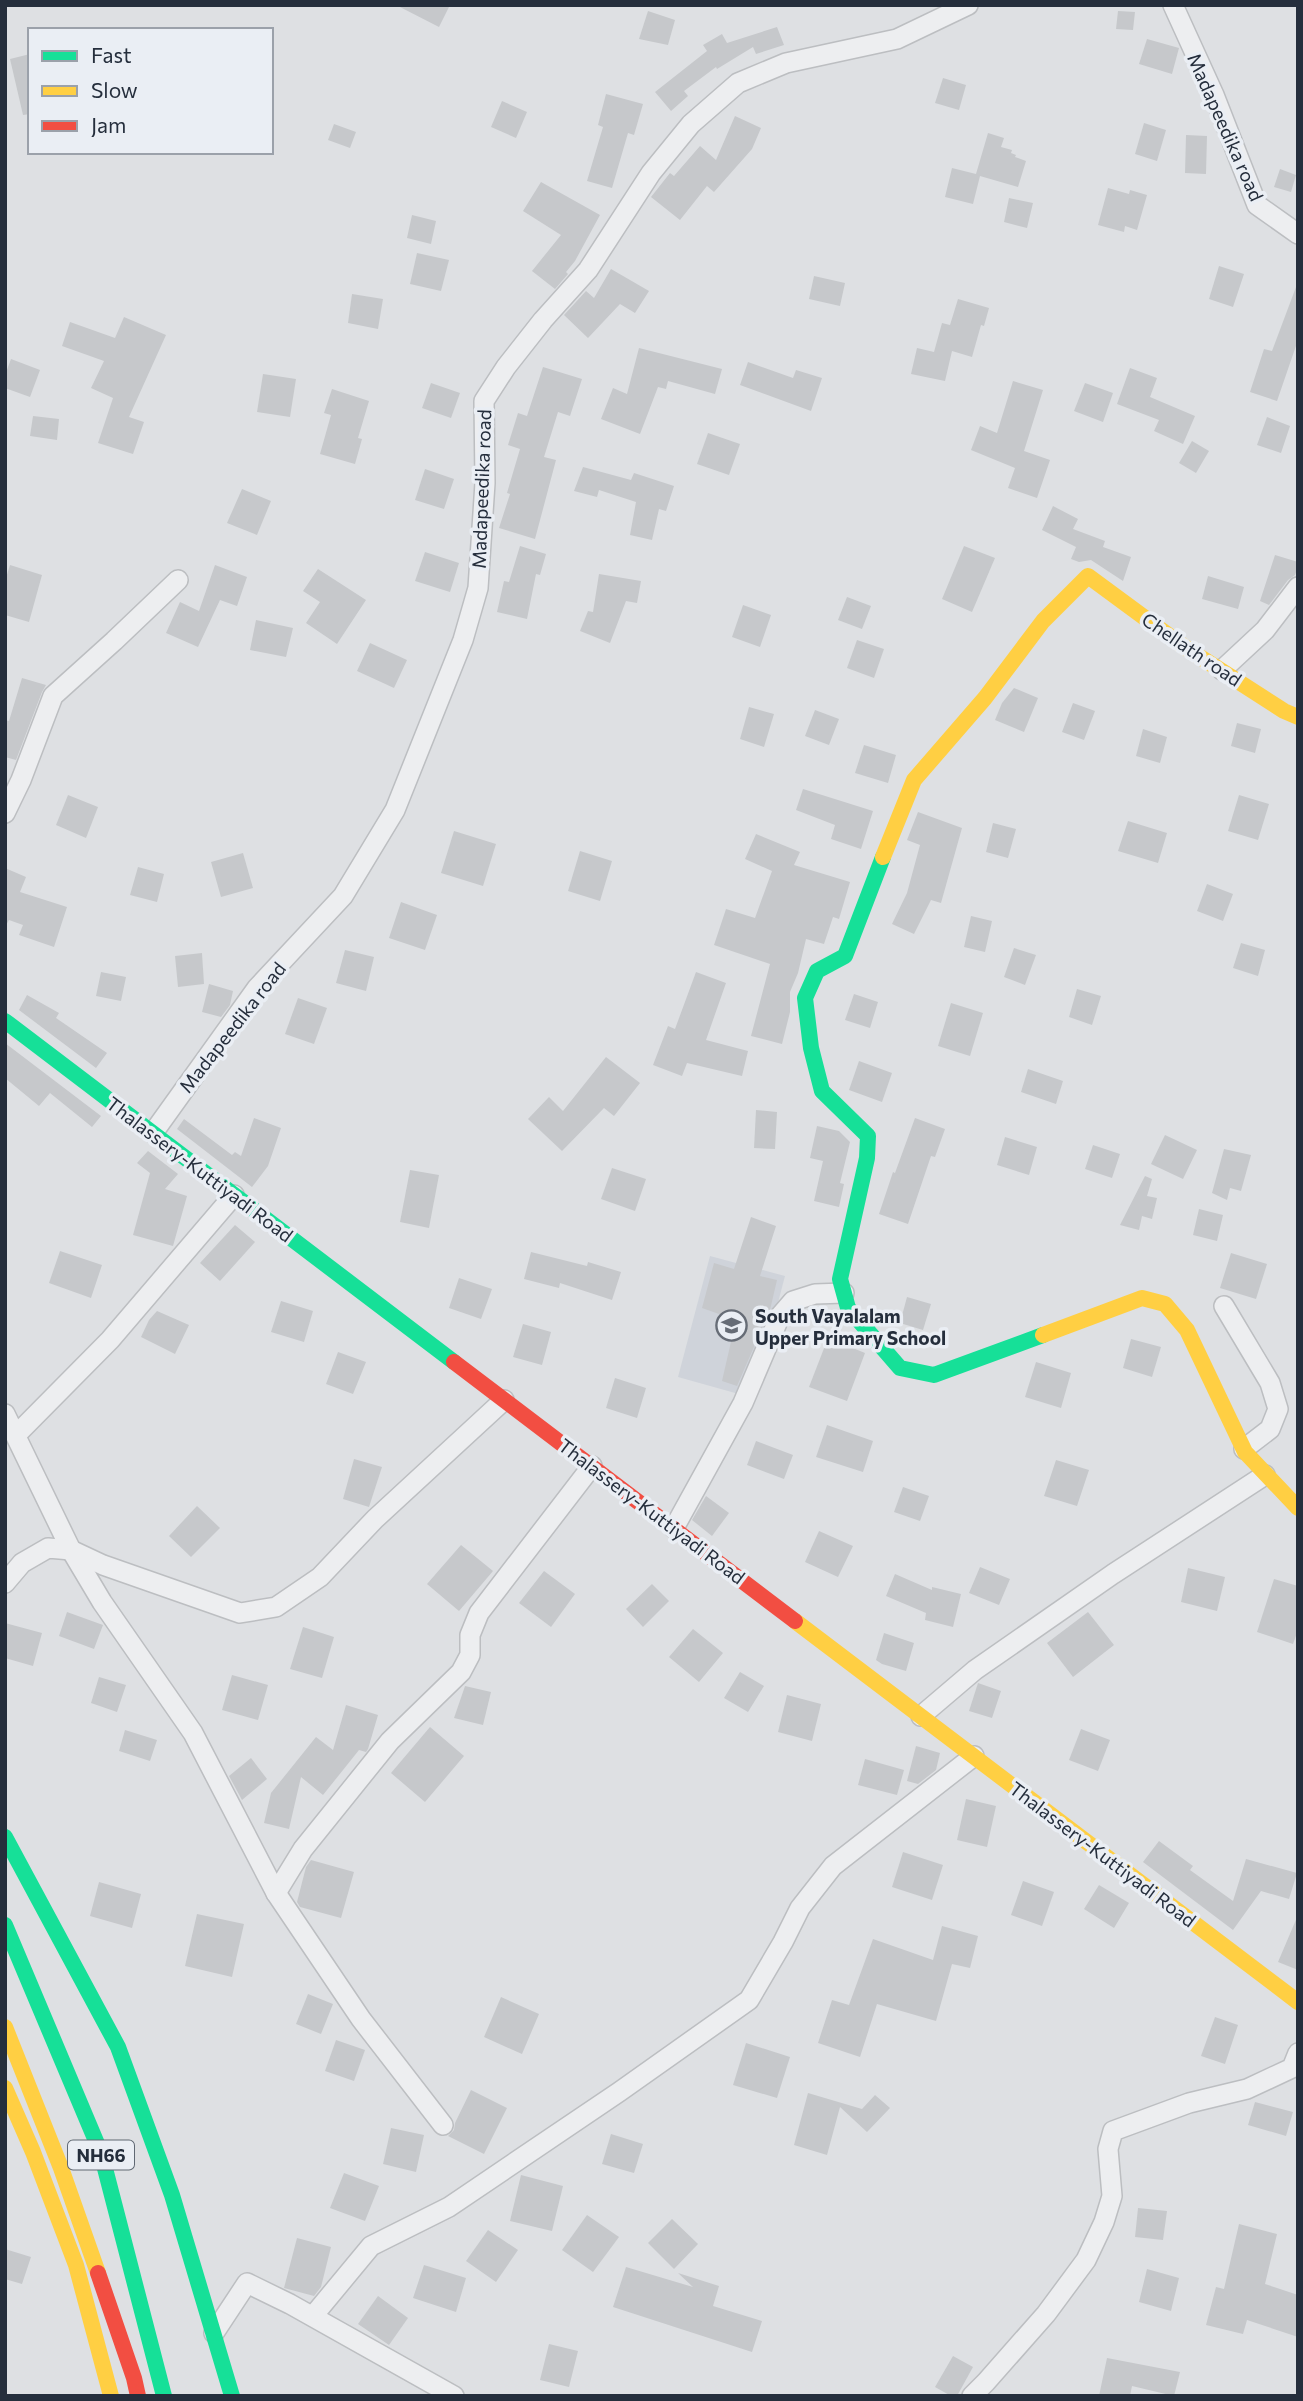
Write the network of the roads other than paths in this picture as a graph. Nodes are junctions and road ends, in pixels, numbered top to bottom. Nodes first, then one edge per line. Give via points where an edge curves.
1 (968, 5) edge
2 (1173, 5) edge
3 (1298, 234) edge
4 (178, 580) dead end
5 (1298, 587) edge
6 (1222, 670) junction
7 (1298, 717) edge
8 (5, 813) edge
9 (5, 1021) edge
10 (152, 1133) junction
11 (234, 1195) junction
12 (844, 1293) junction
13 (1224, 1306) dead end
14 (505, 1400) junction
15 (5, 1414) edge
16 (16, 1435) junction
17 (1244, 1449) junction
18 (592, 1466) junction
19 (1265, 1475) junction
20 (1298, 1508) edge
21 (674, 1528) junction
22 (71, 1550) junction
23 (5, 1583) edge
24 (921, 1716) junction
25 (974, 1756) junction
26 (5, 1837) edge
27 (276, 1892) junction
28 (5, 1925) edge
29 (1296, 1997) edge
30 (5, 2027) edge
31 (1298, 2053) edge
32 (5, 2088) edge
33 (443, 2125) dead end
34 (313, 2316) junction
35 (214, 2333) junction
36 (111, 2396) edge
37 (138, 2396) edge
38 (164, 2396) edge
39 (232, 2396) edge
40 (454, 2396) edge
41 (972, 2396) edge

1 - 10 street, Madapeedika road via 897,39 786,63 738,83 691,124 651,173 588,270 506,367 484,401 485,483 478,588 463,640 395,810 343,896 257,988
2 - 3 street, Madapeedika road via 1257,205
4 - 8 street via 53,696
5 - 6 street via 1265,630
6 - 7 main road, Chellath road
6 - 12 main road, Chellath road via 1088,576 1043,621 915,780 845,956 817,971 805,998 822,1091 868,1136 840,1279
9 - 10 main road, Thalassery-Kuttiyadi Road
10 - 11 main road, Thalassery-Kuttiyadi Road
11 - 14 main road, Thalassery-Kuttiyadi Road
11 - 16 street via 110,1340
12 - 17 main road via 848,1308 900,1368 934,1375 1142,1298 1166,1304 1186,1330
12 - 21 street via 815,1294 793,1301 780,1316 743,1403
13 - 17 street via 1270,1383 1278,1409 1270,1429
14 - 18 main road, Thalassery-Kuttiyadi Road
14 - 22 street via 375,1519 320,1577 276,1607 240,1613
15 - 16 street
16 - 22 street
17 - 19 main road
18 - 21 main road, Thalassery-Kuttiyadi Road
18 - 27 street via 479,1613 470,1635 470,1655 461,1672 390,1741 303,1849
19 - 20 main road
19 - 24 street via 975,1670
21 - 24 main road, Thalassery-Kuttiyadi Road
22 - 23 street via 48,1548 22,1563
22 - 27 street via 193,1733
24 - 25 main road, Thalassery-Kuttiyadi Road
25 - 29 main road, Thalassery-Kuttiyadi Road
25 - 34 street via 833,1867 800,1908 749,2000 449,2207 371,2246
26 - 35 main road via 118,2047 172,2195
27 - 33 street via 361,2019
28 - 38 main road, NH66 via 101,2153
30 - 37 main road, NH66 via 61,2168
31 - 41 street via 1292,2068 1247,2089 1189,2103 1113,2131 1108,2149 1112,2196 1086,2260 1046,2314
32 - 36 main road via 76,2265
34 - 35 street via 247,2283
34 - 40 street
35 - 39 main road

